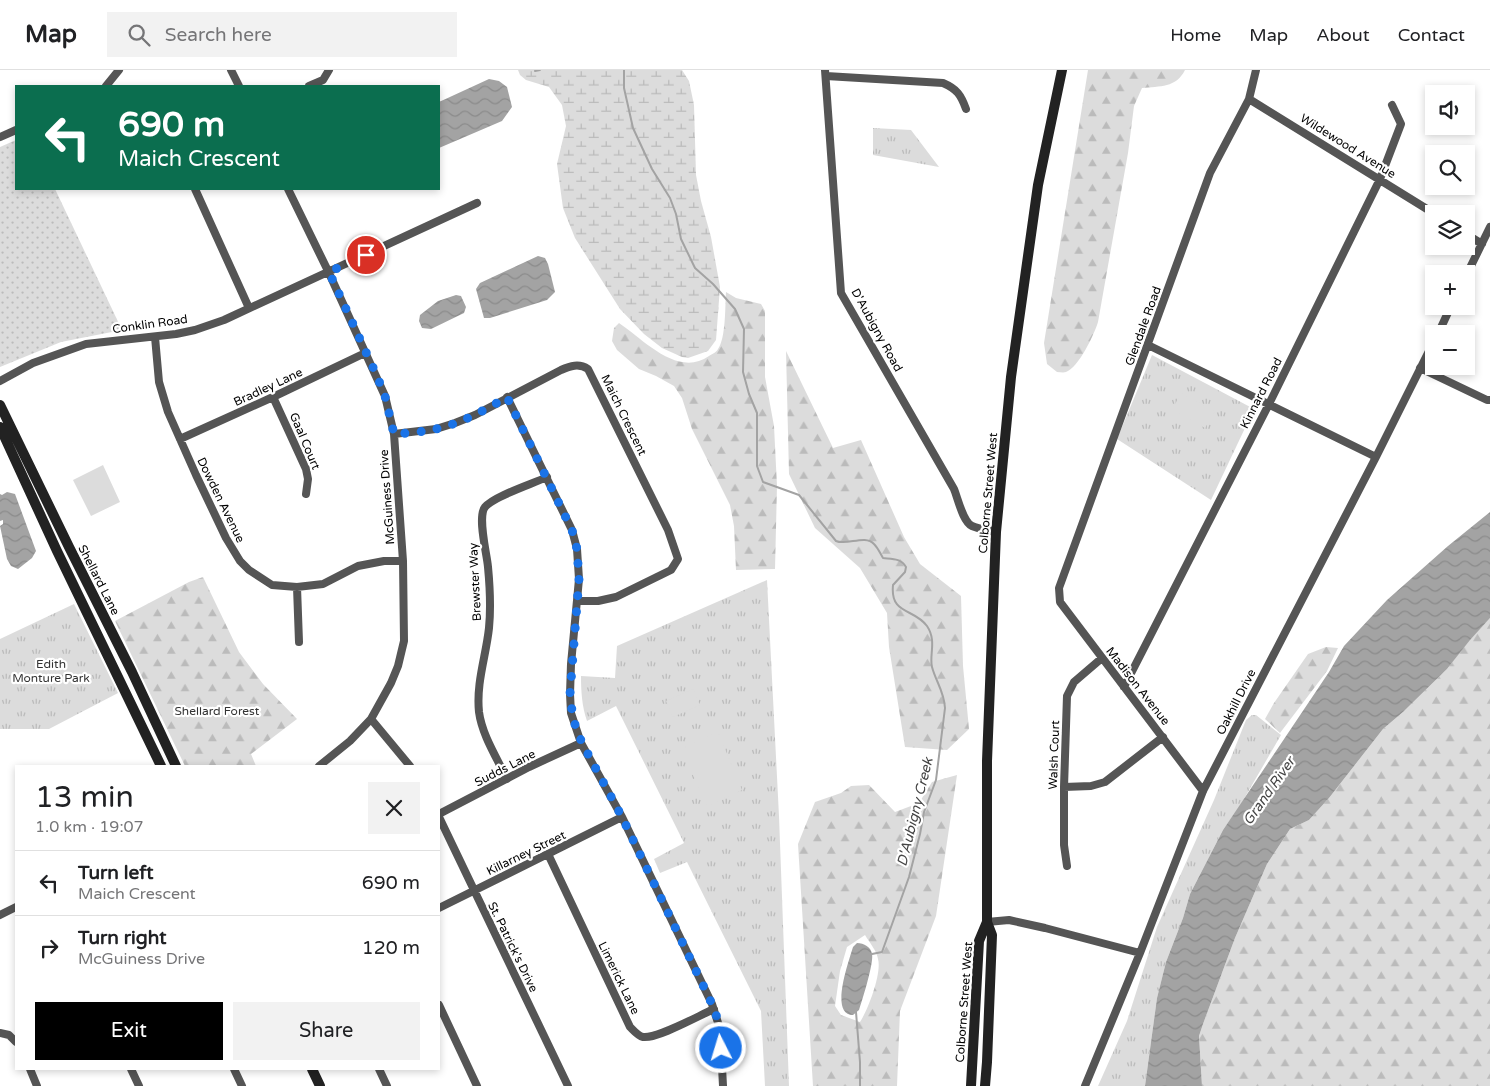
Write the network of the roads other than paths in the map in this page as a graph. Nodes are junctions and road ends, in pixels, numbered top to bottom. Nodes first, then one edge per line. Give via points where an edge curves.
1 (119, 70) edge
2 (231, 70) edge
3 (329, 70) edge
4 (1062, 70) edge
5 (1256, 70) edge
6 (826, 73) edge
7 (107, 85) edge
8 (238, 85) edge
9 (311, 85) edge
10 (1249, 99) junction
11 (1392, 105) dead end
12 (966, 109) dead end
13 (15, 130) edge
14 (0, 138) edge
15 (1380, 179) junction
16 (195, 190) edge
17 (288, 190) edge
18 (477, 203) dead end
19 (1425, 208) edge
20 (1490, 227) edge
21 (1475, 240) edge
22 (1482, 244) junction
23 (1472, 265) edge
24 (329, 272) junction
25 (249, 308) junction
26 (155, 337) junction
27 (1148, 346) junction
28 (365, 353) junction
29 (1425, 358) edge
30 (1420, 368) junction
31 (0, 381) edge
32 (274, 397) junction
33 (507, 397) junction
34 (1490, 400) edge
35 (1269, 404) junction
36 (0, 405) edge
37 (0, 427) edge
38 (394, 434) junction
39 (180, 439) junction
40 (1376, 457) junction
41 (547, 477) junction
42 (306, 494) dead end
43 (996, 532) junction
44 (403, 561) junction
45 (297, 587) junction
46 (1059, 594) joint
47 (578, 601) junction
48 (299, 642) dead end
49 (1102, 658) junction
50 (1124, 687) junction
51 (370, 719) junction
52 (1163, 737) junction
53 (582, 743) junction
54 (160, 765) edge
55 (176, 765) edge
56 (320, 765) edge
57 (409, 765) edge
58 (507, 779) junction
59 (1064, 787) junction
60 (1203, 791) junction
61 (440, 814) edge
62 (440, 817) edge
63 (622, 817) junction
64 (548, 854) junction
65 (1067, 866) dead end
66 (474, 890) junction
67 (440, 907) edge
68 (15, 908) edge
69 (0, 915) edge
70 (987, 922) junction
71 (1140, 953) junction
72 (440, 1007) edge
73 (714, 1009) junction
74 (0, 1033) edge
75 (15, 1041) edge
76 (30, 1070) edge
77 (131, 1070) edge
78 (234, 1070) edge
79 (312, 1070) edge
80 (379, 1070) edge
81 (37, 1086) edge
82 (139, 1086) edge
83 (242, 1086) edge
84 (320, 1086) edge
85 (387, 1086) edge
86 (478, 1086) edge
87 (568, 1086) edge
88 (723, 1086) edge
89 (971, 1086) edge
90 (984, 1086) edge
91 (1085, 1086) edge

1 - 7 street
2 - 8 street
3 - 9 street via 323,80
4 - 43 main road, Colborne Street West via 1036,194 1011,377
5 - 10 street, Glendale Road
6 - 12 street via 943,83 958,91
6 - 43 street, D'Aubigny Road via 841,293 954,489 964,519 974,527
10 - 15 street, Wildewood Avenue
10 - 27 street, Glendale Road via 1210,173
11 - 15 street, Kinnard Road via 1401,124
13 - 14 street
15 - 19 street, Wildewood Avenue
15 - 35 street, Kinnard Road
16 - 25 street
17 - 24 street, McGuiness Drive
18 - 24 street, Conklin Road
20 - 22 street
21 - 22 street
22 - 23 street
24 - 25 street, Conklin Road
24 - 28 street, McGuiness Drive
25 - 26 street, Conklin Road via 194,330
26 - 31 street, Conklin Road via 86,344 33,363
26 - 39 street, Dowden Avenue via 162,397
27 - 35 street
27 - 46 street, Glendale Road
28 - 32 street, Bradley Lane
28 - 38 street, McGuiness Drive via 385,396
29 - 30 street, Oakhill Drive
30 - 34 street
30 - 40 street, Oakhill Drive
32 - 39 street, Bradley Lane
32 - 42 street, Gaal Court via 306,469
33 - 38 street, Maich Crescent via 455,423 436,429
33 - 41 street
33 - 47 street, Maich Crescent via 570,366 588,369 675,547 678,559 671,570 616,597
35 - 40 street
35 - 50 street, Kinnard Road
36 - 55 main road, Shellard Lane
37 - 54 main road, Shellard Lane
38 - 44 street, McGuiness Drive
39 - 45 street, Dowden Avenue via 240,561 272,585
40 - 60 street, Oakhill Drive
41 - 47 street via 572,530 579,565
41 - 58 street, Brewster Way via 494,500 484,508 482,518 490,604 479,688 480,714
43 - 70 main road, Colborne Street West via 987,761
44 - 45 street, Dowden Avenue via 358,566 323,584
44 - 51 street, McGuiness Drive via 402,650 391,683
45 - 48 street
46 - 49 street, Madison Avenue via 1060,602
47 - 53 street via 570,694 571,713
49 - 50 street, Madison Avenue
49 - 59 street, Walsh Court via 1074,682 1067,696
50 - 52 street, Madison Avenue
51 - 56 street, McGuiness Drive via 350,741
51 - 57 street
52 - 59 street via 1105,782
52 - 60 street, Madison Avenue
53 - 58 street, Sudds Lane
53 - 63 street
58 - 61 street, Sudds Lane
59 - 65 street, Walsh Court
60 - 71 street, Oakhill Drive
62 - 66 street, St. Patrick's Drive
63 - 64 street, Killarney Street
63 - 73 street
64 - 66 street, Killarney Street
64 - 73 street, Limerick Lane via 630,1027 636,1033 654,1037
66 - 67 street, Killarney Street
66 - 87 street, St. Patrick's Drive
68 - 69 street
70 - 71 street via 1009,920
70 - 89 main road, Colborne Street West via 979,940
70 - 90 main road, Colborne Street West via 992,935
71 - 91 street, Oakhill Drive
72 - 86 street
73 - 88 street via 720,1029
74 - 75 street
76 - 81 street
77 - 82 street
78 - 83 street
79 - 84 main road
80 - 85 street

